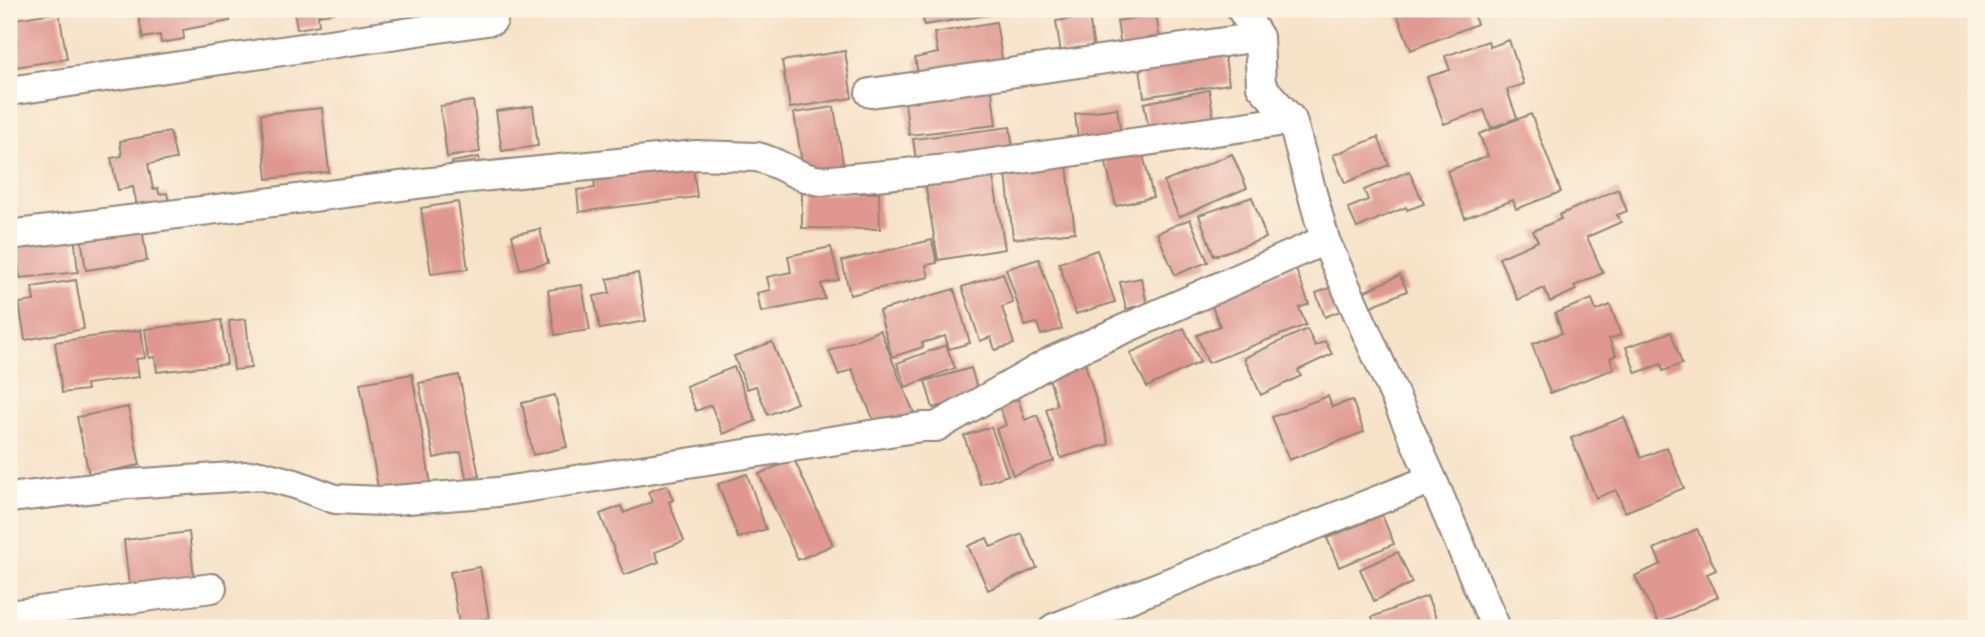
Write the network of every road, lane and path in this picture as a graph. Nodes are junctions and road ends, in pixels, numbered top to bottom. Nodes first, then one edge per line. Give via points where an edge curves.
1 (1241, 9) edge
2 (493, 20) dead end
3 (1259, 37) junction
4 (9, 91) edge
5 (870, 93) dead end
6 (1292, 120) junction
7 (9, 235) edge
8 (1325, 240) junction
9 (1432, 479) junction
10 (9, 498) edge
11 (212, 588) dead end
12 (9, 615) edge
13 (1055, 628) edge
14 (1496, 628) edge

1 - 3 street
2 - 4 street
3 - 5 street
3 - 6 street via 1261,86
6 - 7 street via 958,168 822,181 757,157 696,155 432,182
6 - 8 street
8 - 9 street
8 - 10 street via 1052,361 936,427 498,492 381,501 335,499 261,475
9 - 13 street
9 - 14 street
11 - 12 street

